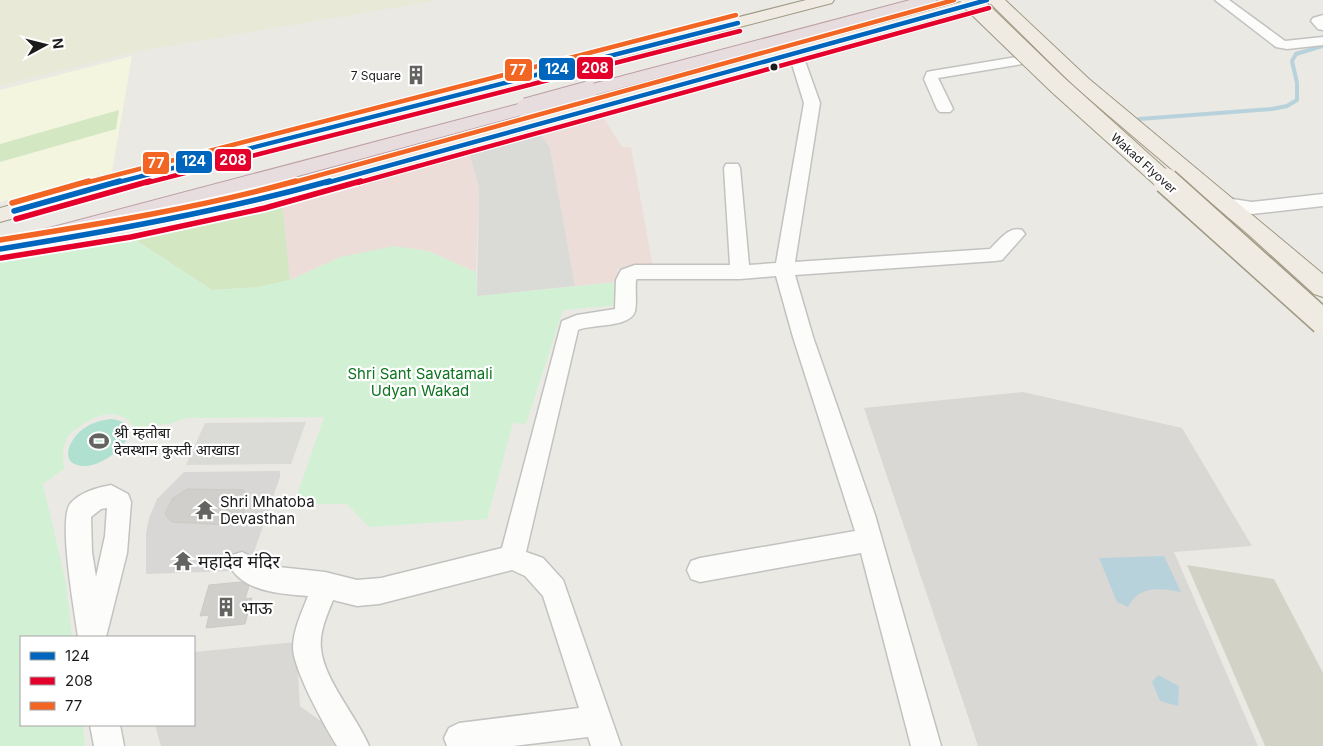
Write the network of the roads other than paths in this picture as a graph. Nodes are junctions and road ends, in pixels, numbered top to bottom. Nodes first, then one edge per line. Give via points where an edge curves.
1 (826, 0) edge
2 (877, 0) edge
3 (929, 0) edge
4 (986, 0) edge
5 (996, 0) edge
6 (1221, 0) edge
7 (970, 2) edge
8 (1323, 19) edge
9 (1323, 26) edge
10 (1323, 41) edge
11 (792, 54) junction
12 (1023, 60) junction
13 (548, 73) junction
14 (1082, 83) junction
15 (583, 85) junction
16 (1052, 89) junction
17 (523, 93) junction
18 (945, 109) dead end
19 (576, 114) junction
20 (553, 120) junction
21 (732, 168) dead end
22 (1323, 200) edge
23 (1226, 204) junction
24 (1323, 212) edge
25 (0, 214) edge
26 (1257, 230) junction
27 (1016, 234) dead end
28 (0, 243) edge
29 (784, 270) junction
30 (740, 272) junction
31 (1323, 288) edge
32 (1323, 310) edge
33 (1323, 322) edge
34 (1323, 334) edge
35 (870, 540) junction
36 (512, 558) junction
37 (242, 564) dead end
38 (700, 570) dead end
39 (325, 585) junction
40 (105, 726) edge
41 (601, 734) edge
42 (459, 738) dead end
43 (109, 746) edge
44 (354, 746) edge
45 (926, 746) edge

1 - 13 main road
2 - 15 highway
3 - 15 highway
4 - 7 main road
5 - 14 main road
6 - 10 street via 1280,44
7 - 11 main road
7 - 12 main road
7 - 32 main road, Wakad Flyover
7 - 33 main road, Wakad Flyover, bridge
8 - 9 street via 1318,21
11 - 19 main road
11 - 29 street via 798,61 812,103
12 - 16 main road
12 - 18 street via 932,75
13 - 17 main road
13 - 19 main road
14 - 16 main road
14 - 23 main road
15 - 17 highway, bridge
16 - 34 main road
17 - 20 main road
17 - 25 main road via 150,173
17 - 28 highway
19 - 20 main road
20 - 28 main road via 263,200 129,228
21 - 30 street
22 - 23 street via 1252,208
23 - 26 main road
24 - 26 street via 1269,218
26 - 31 main road
27 - 29 street via 995,255
29 - 30 street
29 - 35 street
30 - 36 street via 635,272 626,280 625,312 621,316 569,326
35 - 38 street
35 - 45 street
36 - 39 street via 381,591 346,592
36 - 41 street via 534,567 554,588
37 - 39 street via 252,572 273,579
39 - 44 street via 307,648 311,666
40 - 43 street
41 - 42 street

